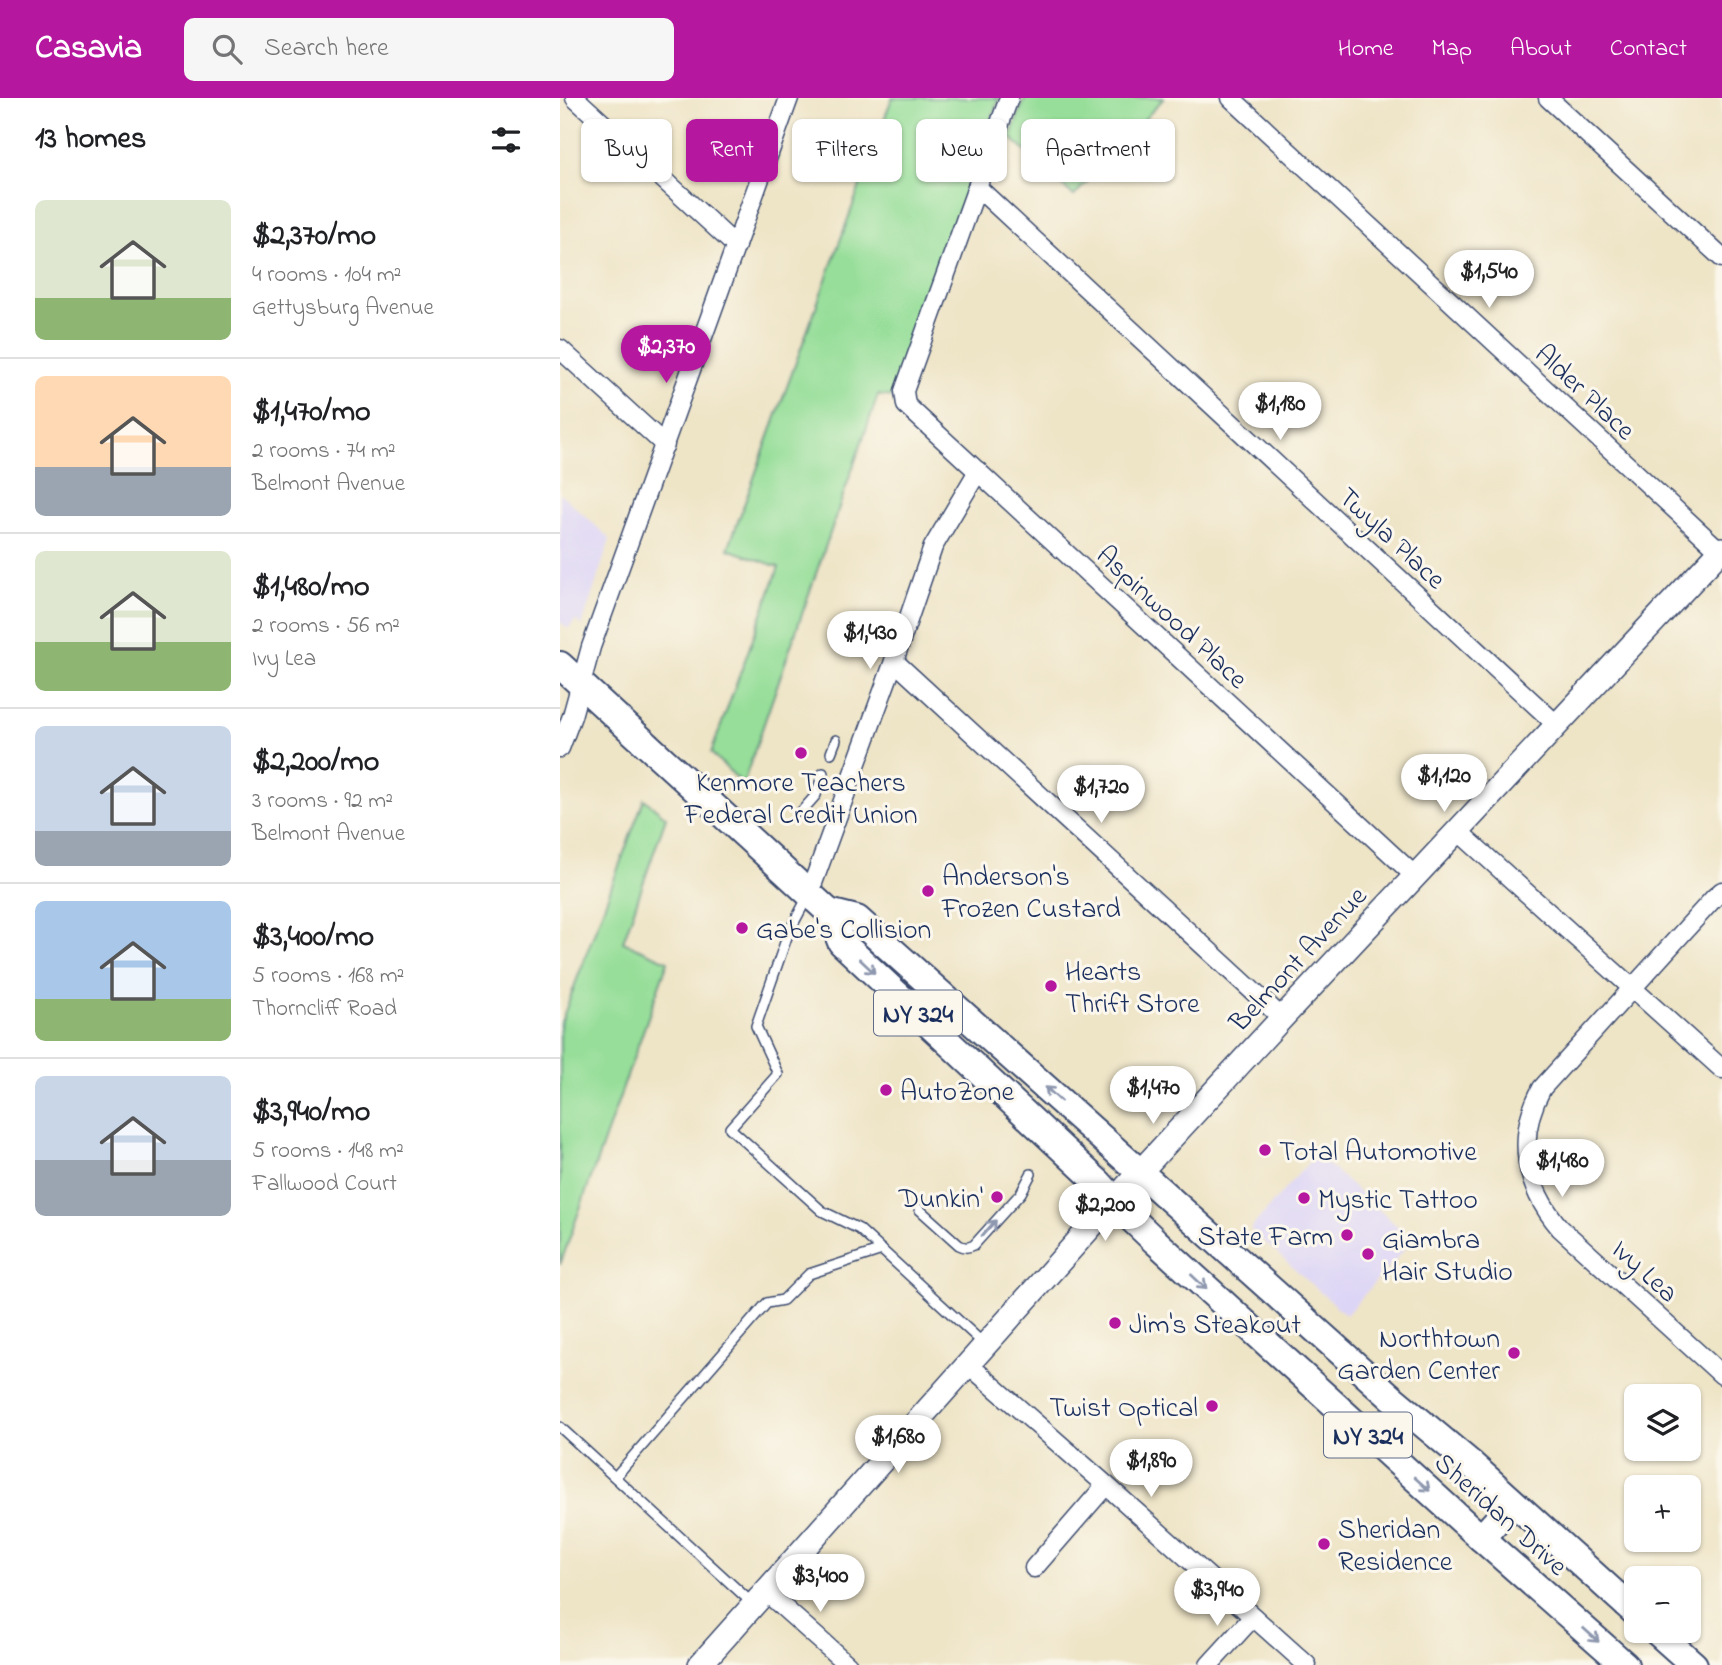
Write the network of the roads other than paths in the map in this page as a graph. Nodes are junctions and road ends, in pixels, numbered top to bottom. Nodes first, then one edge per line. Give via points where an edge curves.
1 (575, 98) edge
2 (789, 98) edge
3 (1009, 98) edge
4 (1231, 98) edge
5 (1548, 98) edge
6 (977, 187) junction
7 (736, 246) junction
8 (1722, 258) edge
9 (560, 349) edge
10 (665, 445) junction
11 (978, 471) junction
12 (1721, 550) edge
13 (894, 661) junction
14 (560, 664) edge
15 (581, 684) junction
16 (1557, 725) junction
17 (836, 740) dead end
18 (560, 748) edge
19 (831, 753) dead end
20 (823, 773) dead end
21 (801, 812) dead end
22 (1458, 831) junction
23 (1415, 876) junction
24 (1722, 891) edge
25 (809, 894) junction
26 (829, 912) junction
27 (1632, 988) junction
28 (1282, 1018) junction
29 (1722, 1069) edge
30 (1140, 1171) junction
31 (1031, 1174) dead end
32 (1114, 1200) junction
33 (919, 1209) dead end
34 (882, 1250) junction
35 (985, 1345) junction
36 (968, 1364) junction
37 (1722, 1375) edge
38 (560, 1427) edge
39 (615, 1477) junction
40 (1107, 1485) junction
41 (1513, 1503) junction
42 (1481, 1538) junction
43 (1034, 1568) dead end
44 (760, 1598) junction
45 (1624, 1602) edge
46 (1253, 1616) junction
47 (1669, 1643) edge
48 (700, 1665) edge
49 (848, 1665) edge
50 (1209, 1665) edge
51 (1307, 1665) edge
52 (1625, 1665) edge
53 (1694, 1665) edge

1 - 7 street
2 - 7 street
3 - 6 street
4 - 12 street, Alder Place
5 - 8 street
6 - 11 street, Aspinwood Place via 904,391 906,405
6 - 16 street, Twyla Place
7 - 10 street
9 - 10 street
10 - 15 street
11 - 13 street via 933,547
11 - 23 street, Aspinwood Place
12 - 16 street, Belmont Avenue
13 - 25 street
13 - 28 street
14 - 15 main road, Sheridan Drive / NY 324
15 - 18 street
15 - 25 main road, Sheridan Drive / NY 324
16 - 22 street, Belmont Avenue
17 - 19 lane
20 - 21 lane via 816,795
22 - 23 street, Belmont Avenue
22 - 27 street
23 - 28 street, Belmont Avenue
24 - 27 street, Ivy Lea
25 - 26 main road, Sheridan Drive / NY 324
25 - 34 lane via 788,934 756,1026 778,1074 730,1128 822,1211 859,1229
30 -> 26 main road, Sheridan Drive / NY 324 via 857,919
26 -> 32 main road, Sheridan Drive / NY 324 via 841,942
27 - 29 street
27 - 37 street, Ivy Lea via 1542,1088 1529,1120 1531,1177 1547,1213 1560,1228
28 - 30 street, Belmont Avenue
30 - 32 street, Belmont Avenue
30 - 41 main road, Sheridan Drive / NY 324
33 -> 31 lane via 958,1245 969,1248 1021,1193
32 - 35 street, Belmont Avenue
32 -> 42 main road, Sheridan Drive / NY 324
34 - 35 lane
34 - 39 lane via 808,1274 783,1300 767,1303
35 - 36 street, Belmont Avenue
36 - 40 street
36 - 44 street, Belmont Avenue
38 - 39 lane
39 - 44 lane
40 - 43 street
40 - 46 street
41 - 42 main road
41 - 45 main road, Sheridan Drive / NY 324
42 -> 52 main road, Sheridan Drive / NY 324
44 - 48 street, Belmont Avenue
44 - 49 street
46 - 50 street
46 - 51 street
47 - 53 main road

